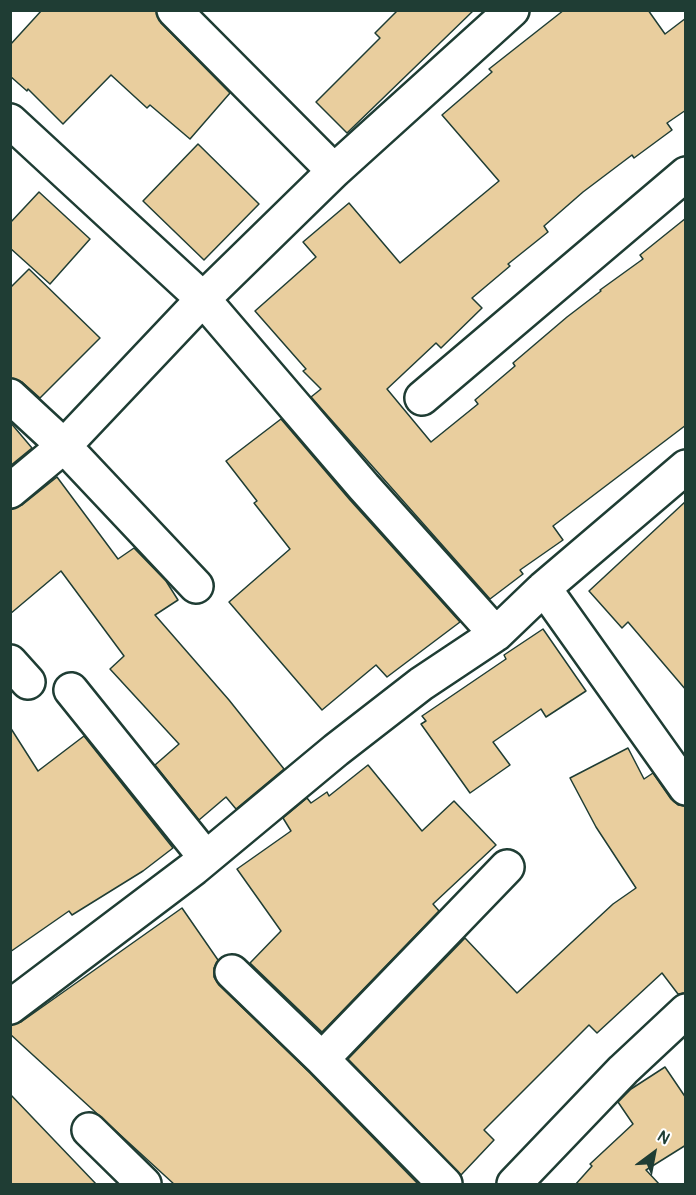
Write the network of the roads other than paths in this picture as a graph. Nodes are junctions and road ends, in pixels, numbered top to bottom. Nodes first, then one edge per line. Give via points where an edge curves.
1 (174, 10) edge
2 (512, 10) edge
3 (10, 121) edge
4 (334, 171) junction
5 (686, 174) edge
6 (203, 299) junction
7 (10, 396) edge
8 (422, 398) dead end
9 (64, 446) junction
10 (686, 467) edge
11 (10, 491) edge
12 (196, 586) dead end
13 (544, 588) junction
14 (496, 634) junction
15 (71, 690) dead end
16 (686, 788) edge
17 (206, 858) junction
18 (507, 867) dead end
19 (232, 972) dead end
20 (10, 1007) edge
21 (686, 1011) edge
22 (322, 1059) junction
23 (89, 1130) dead end
24 (144, 1185) edge
25 (446, 1185) edge
26 (514, 1185) edge

1 - 4 street
2 - 4 street
3 - 6 street
4 - 6 street
5 - 8 street
6 - 9 street
6 - 14 street
7 - 9 street
9 - 11 street
9 - 12 street
10 - 13 street
13 - 14 street
13 - 16 street
14 - 17 street via 421,684
15 - 17 street
17 - 20 street
18 - 22 street
19 - 22 street
21 - 26 street via 623,1070
22 - 25 street
23 - 24 street

